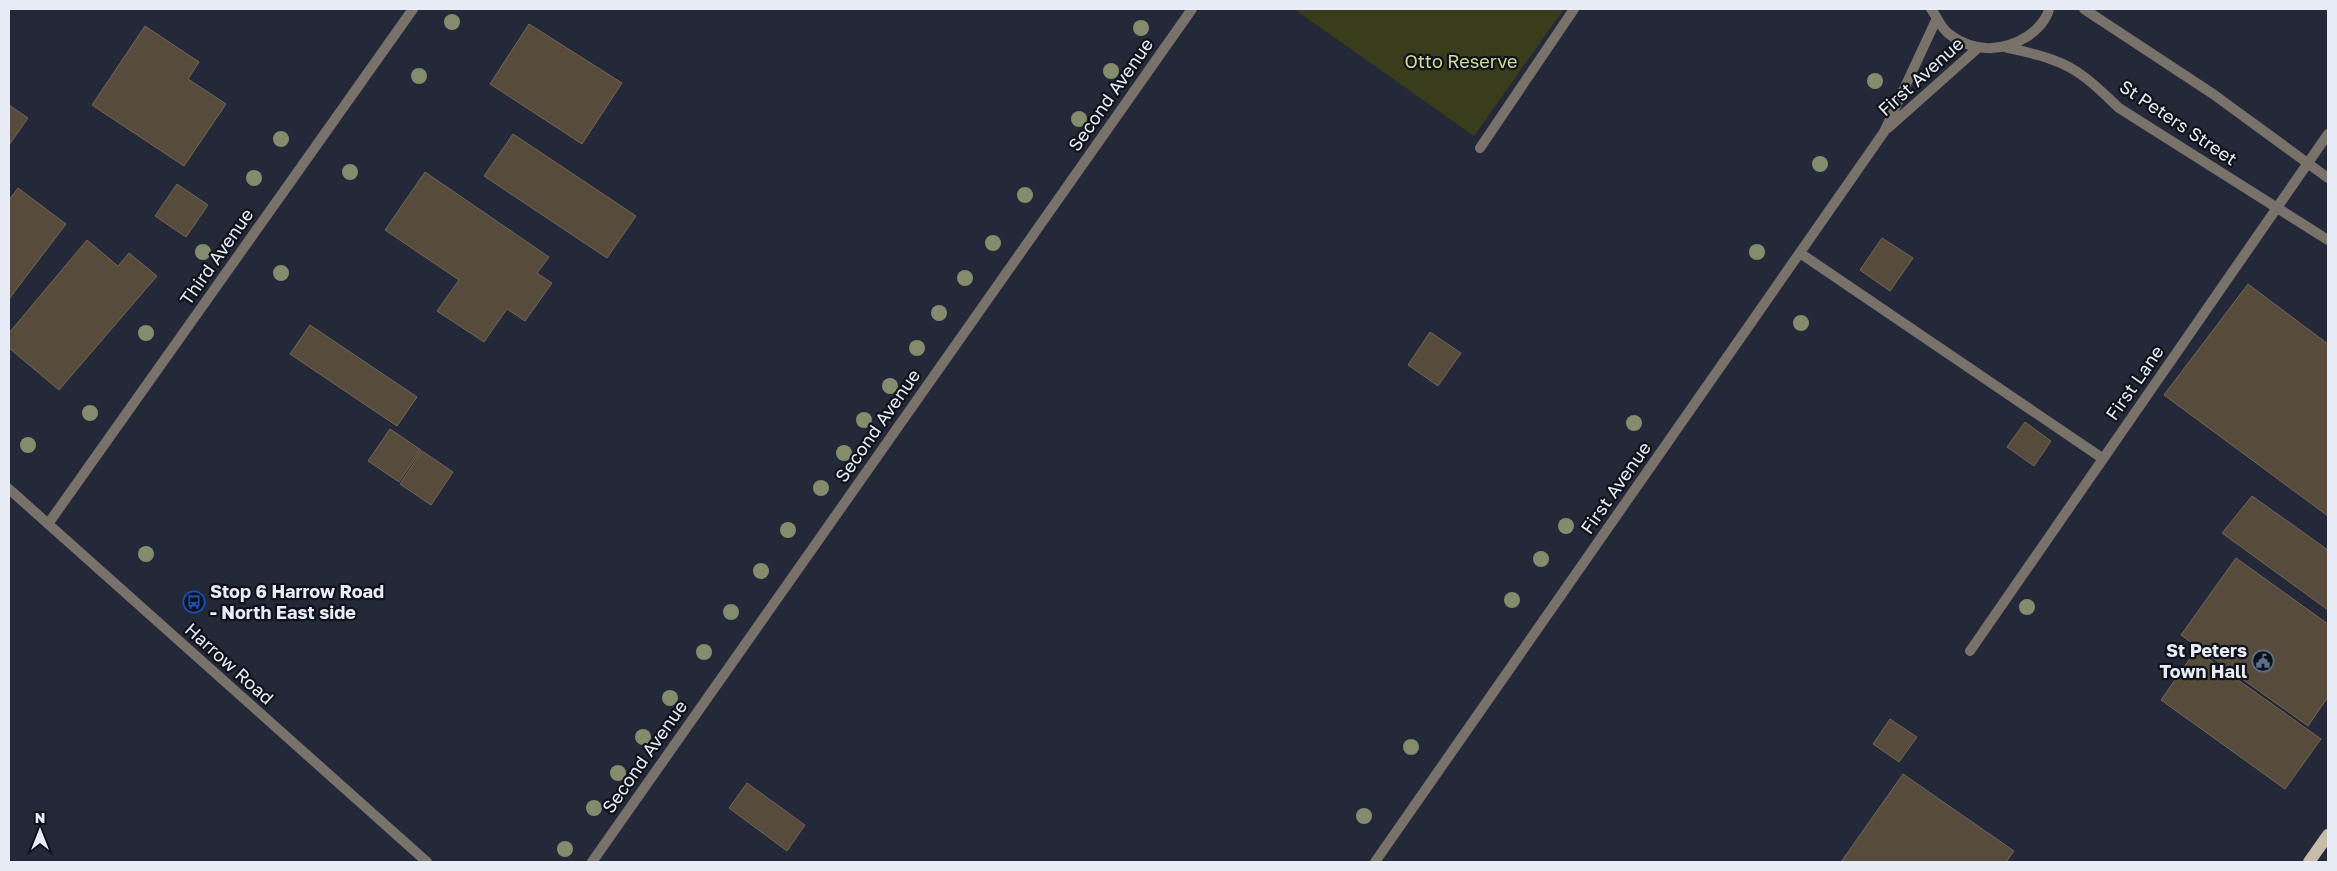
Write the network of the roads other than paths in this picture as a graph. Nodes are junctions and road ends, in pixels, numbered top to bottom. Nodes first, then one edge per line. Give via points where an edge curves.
1 (413, 9) edge
2 (1192, 9) edge
3 (1574, 9) edge
4 (2049, 9) edge
5 (2084, 9) edge
6 (1934, 13) edge
7 (1978, 47) junction
8 (2004, 47) junction
9 (1884, 132) junction
10 (2328, 134) edge
11 (1480, 148) dead end
12 (2308, 164) junction
13 (2328, 178) edge
14 (2277, 208) junction
15 (2328, 240) edge
16 (1800, 253) junction
17 (2102, 458) junction
18 (9, 489) edge
19 (48, 524) junction
20 (1970, 651) dead end
21 (2328, 834) edge
22 (427, 862) edge
23 (592, 862) edge
24 (1375, 862) edge
25 (2309, 862) edge

1 - 19 street, Third Avenue
2 - 23 street, Second Avenue
3 - 11 street
4 - 8 street via 2035,31
5 - 12 street via 2212,94
6 - 7 street via 1950,35
6 - 9 street, First Avenue
7 - 8 street via 1991,50
7 - 9 street, First Avenue
8 - 14 street, St Peters Street via 2054,60 2074,70 2093,82 2119,108
9 - 16 street, First Avenue
10 - 12 street, First Lane
12 - 13 street
12 - 14 street, First Lane
14 - 15 street, St Peters Street
14 - 17 street, First Lane
16 - 17 street
16 - 24 street, First Avenue
17 - 20 street, First Lane
18 - 19 street, Harrow Road
19 - 22 street, Harrow Road
21 - 25 main road

